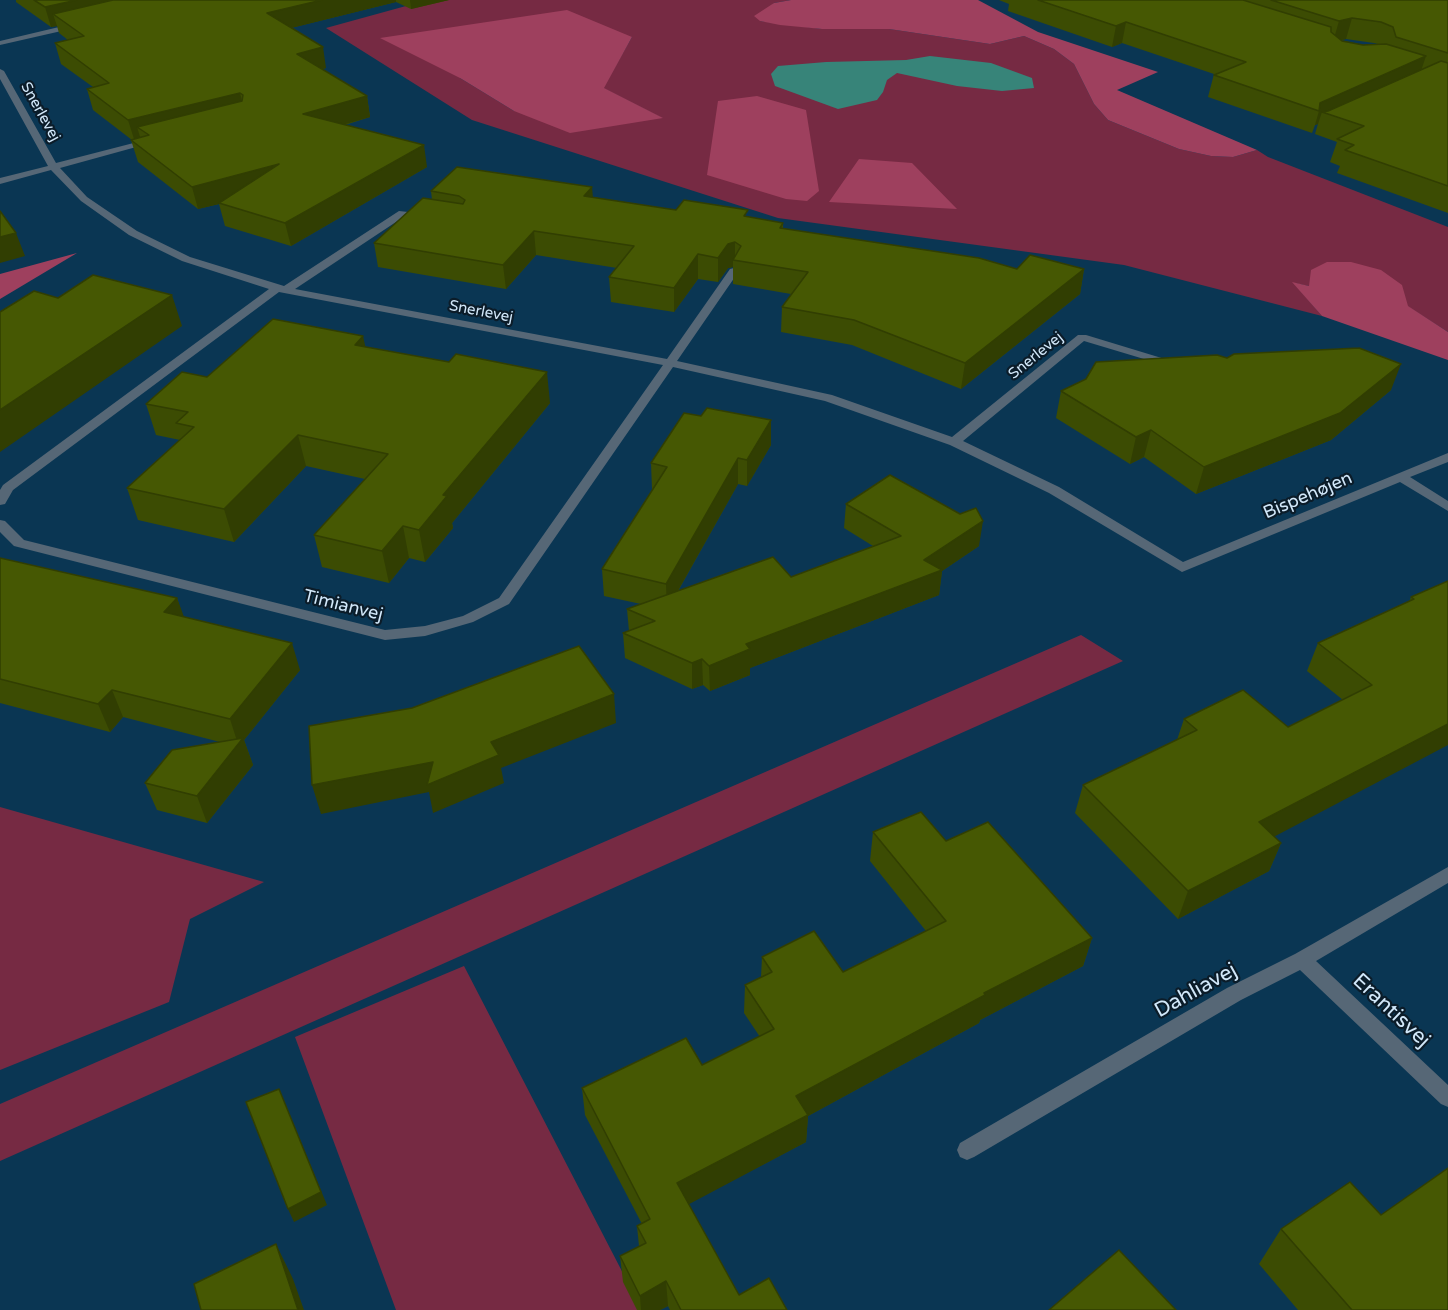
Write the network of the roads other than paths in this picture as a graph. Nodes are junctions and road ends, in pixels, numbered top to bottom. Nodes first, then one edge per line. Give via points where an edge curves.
1 (90, 22) edge
2 (0, 43) edge
3 (0, 71) edge
4 (167, 138) edge
5 (54, 168) junction
6 (0, 181) edge
7 (436, 219) edge
8 (734, 271) edge
9 (281, 289) junction
10 (672, 363) junction
11 (1183, 368) edge
12 (954, 442) junction
13 (1448, 458) edge
14 (1401, 477) junction
15 (0, 501) edge
16 (1448, 507) edge
17 (0, 524) edge
18 (1182, 568) joint
19 (1448, 874) edge
20 (1302, 960) junction
21 (1448, 1098) edge
22 (967, 1150) dead end

1 - 2 street
3 - 5 street, Snerlevej
4 - 5 street, Snerlevej
5 - 6 street
5 - 9 street, Snerlevej via 84,199 133,233 186,259
7 - 9 street via 403,213
8 - 10 street
9 - 10 street, Snerlevej
9 - 15 street via 8,488
10 - 12 street, Snerlevej via 828,398
10 - 17 street, Timianvej via 504,601 468,619 425,631 385,635 213,592 20,543
11 - 12 street, Snerlevej via 1082,337
12 - 18 street, Snerlevej via 1054,490
13 - 14 street, Bispehøjen
14 - 16 street
14 - 18 street, Bispehøjen
19 - 20 street, Dahliavej
20 - 21 street, Erantisvej
20 - 22 street, Dahliavej via 1234,994

